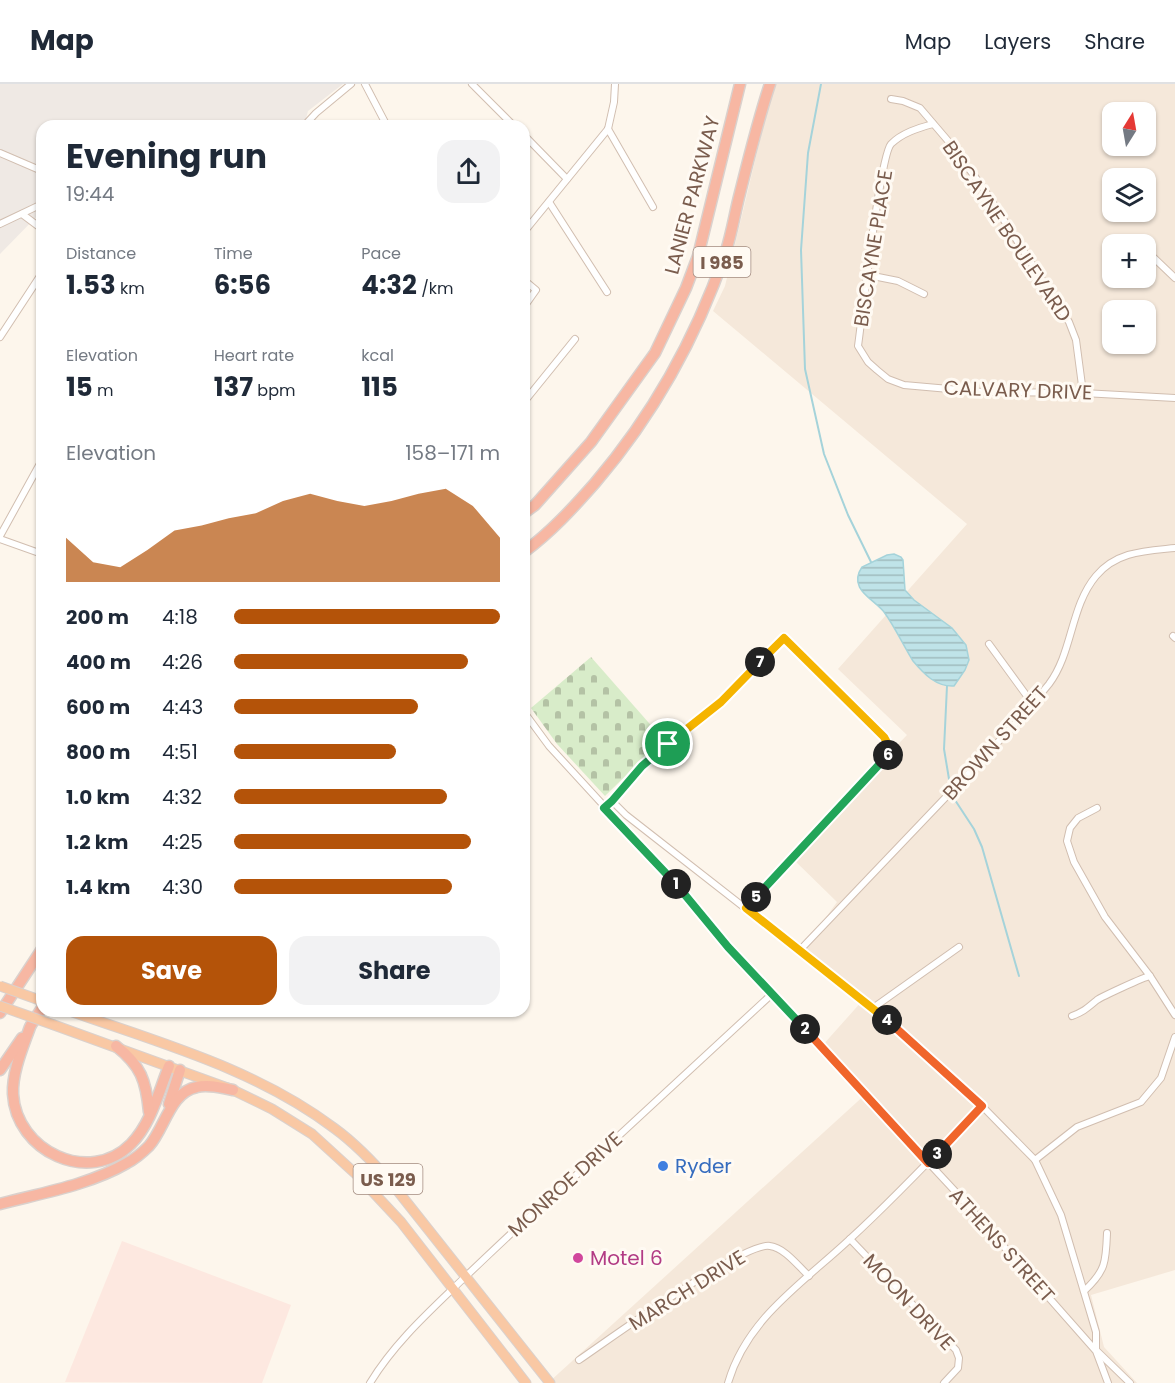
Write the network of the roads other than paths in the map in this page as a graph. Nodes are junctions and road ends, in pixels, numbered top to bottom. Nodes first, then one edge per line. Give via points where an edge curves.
1 (351, 84) edge
2 (365, 84) edge
3 (472, 84) edge
4 (615, 84) edge
5 (740, 84) edge
6 (770, 84) edge
7 (891, 99) dead end
8 (311, 120) edge
9 (384, 120) edge
10 (508, 120) edge
11 (933, 124) junction
12 (608, 129) junction
13 (530, 141) edge
14 (0, 153) edge
15 (36, 168) edge
16 (567, 179) junction
17 (549, 202) junction
18 (36, 207) edge
19 (653, 207) dead end
20 (22, 214) junction
21 (36, 224) edge
22 (0, 225) edge
23 (530, 225) edge
24 (1156, 260) edge
25 (868, 275) junction
26 (1175, 278) edge
27 (36, 282) edge
28 (530, 285) edge
29 (607, 292) dead end
30 (924, 294) dead end
31 (530, 298) edge
32 (0, 337) edge
33 (575, 339) dead end
34 (868, 362) joint
35 (1083, 393) junction
36 (530, 395) edge
37 (1175, 398) edge
38 (36, 471) edge
39 (530, 509) edge
40 (0, 537) edge
41 (530, 547) edge
42 (1175, 548) edge
43 (36, 552) edge
44 (989, 644) dead end
45 (1032, 703) junction
46 (530, 720) edge
47 (612, 801) junction
48 (604, 808) junction
49 (1096, 808) dead end
50 (746, 908) junction
51 (959, 946) dead end
52 (800, 950) junction
53 (36, 957) edge
54 (1150, 976) junction
55 (0, 986) edge
56 (772, 994) junction
57 (36, 999) edge
58 (0, 1006) edge
59 (873, 1008) junction
60 (0, 1013) edge
61 (1175, 1015) edge
62 (1072, 1016) dead end
63 (36, 1017) edge
64 (87, 1017) edge
65 (30, 1027) junction
66 (1175, 1042) edge
67 (116, 1046) junction
68 (175, 1048) junction
69 (187, 1053) junction
70 (169, 1066) junction
71 (0, 1070) edge
72 (180, 1070) junction
73 (233, 1090) junction
74 (982, 1106) junction
75 (149, 1114) junction
76 (164, 1121) junction
77 (1035, 1160) junction
78 (928, 1163) junction
79 (0, 1204) edge
80 (1107, 1233) dead end
81 (850, 1239) junction
82 (467, 1275) junction
83 (809, 1276) junction
84 (453, 1289) junction
85 (1084, 1291) junction
86 (1096, 1351) junction
87 (579, 1360) dead end
88 (548, 1380) edge
89 (370, 1383) edge
90 (526, 1383) edge
91 (728, 1383) edge
92 (945, 1383) edge
93 (1108, 1383) edge
94 (1130, 1383) edge

1 - 8 street
2 - 9 street
3 - 10 street
4 - 12 street
5 - 39 highway, LANIER PARKWAY / I 985 via 698,256 655,353 591,442
6 - 41 highway, I 985 via 727,249 674,373 623,450 571,511
7 - 11 street, BISCAYNE BOULEVARD via 920,108
11 - 25 street, BISCAYNE PLACE via 914,130 890,146 878,197
11 - 35 street, BISCAYNE BOULEVARD via 984,189 1069,322 1076,340
12 - 16 street
12 - 19 street
13 - 16 street
14 - 15 street
16 - 17 street
17 - 23 street
17 - 29 street
18 - 20 street
20 - 21 street
20 - 22 street
24 - 26 street
25 - 30 street via 898,281
25 - 34 street, BISCAYNE PLACE via 858,346
27 - 32 street
28 - 31 street via 536,290
33 - 36 street
34 - 35 street, CALVARY DRIVE via 888,379 904,385 983,392
35 - 37 street, CALVARY DRIVE
38 - 40 street
40 - 43 street
42 - 45 street, BROWN STREET via 1132,552 1119,557 1096,576 1075,616 1061,663
44 - 45 street
45 - 52 street, BROWN STREET
46 - 48 street, ATHENS STREET
47 - 48 street
47 - 50 street
47 - 50 street via 642,766 721,702 784,638 864,716 891,750
48 - 56 street, ATHENS STREET
49 - 54 street via 1078,818 1067,841 1074,862 1105,917
50 - 52 street
51 - 59 street
52 - 59 street
53 - 60 highway
54 - 61 street
54 - 62 street
55 - 57 highway, bridge
56 - 78 street, ATHENS STREET
56 - 82 street, MONROE DRIVE
58 - 67 highway, US 129, bridge
59 - 74 street
63 - 65 highway
64 - 68 highway
65 - 71 highway
65 - 75 highway via 13,1094 25,1131 38,1144 69,1161 107,1158 131,1144
66 - 77 street via 1161,1078 1141,1102 1077,1127
67 - 70 highway, US 129
67 - 75 highway via 140,1070
68 - 69 highway, US 129
68 - 70 highway
69 - 72 highway
69 - 82 highway, US 129 via 253,1079 335,1128 387,1177
70 - 72 highway, US 129
70 - 75 highway
72 - 73 highway, US 129
72 - 76 highway
73 - 76 highway via 208,1086 186,1090
73 - 84 highway, US 129 via 320,1140 401,1222
74 - 77 street
74 - 78 street
76 - 79 highway via 149,1145 126,1164 72,1185
77 - 85 street via 1062,1215
78 - 81 street
78 - 86 street, ATHENS STREET
80 - 85 street via 1104,1268
81 - 83 street
81 - 92 street, MOON DRIVE via 956,1350 958,1368
82 - 84 street, MONROE DRIVE
82 - 88 highway, US 129
83 - 87 street, MARCH DRIVE via 780,1249 761,1245 687,1287
83 - 91 street via 790,1290 752,1332
84 - 89 street, MONROE DRIVE via 404,1336
84 - 90 highway, US 129
85 - 86 street via 1096,1332
86 - 93 street, ATHENS STREET
86 - 94 street

